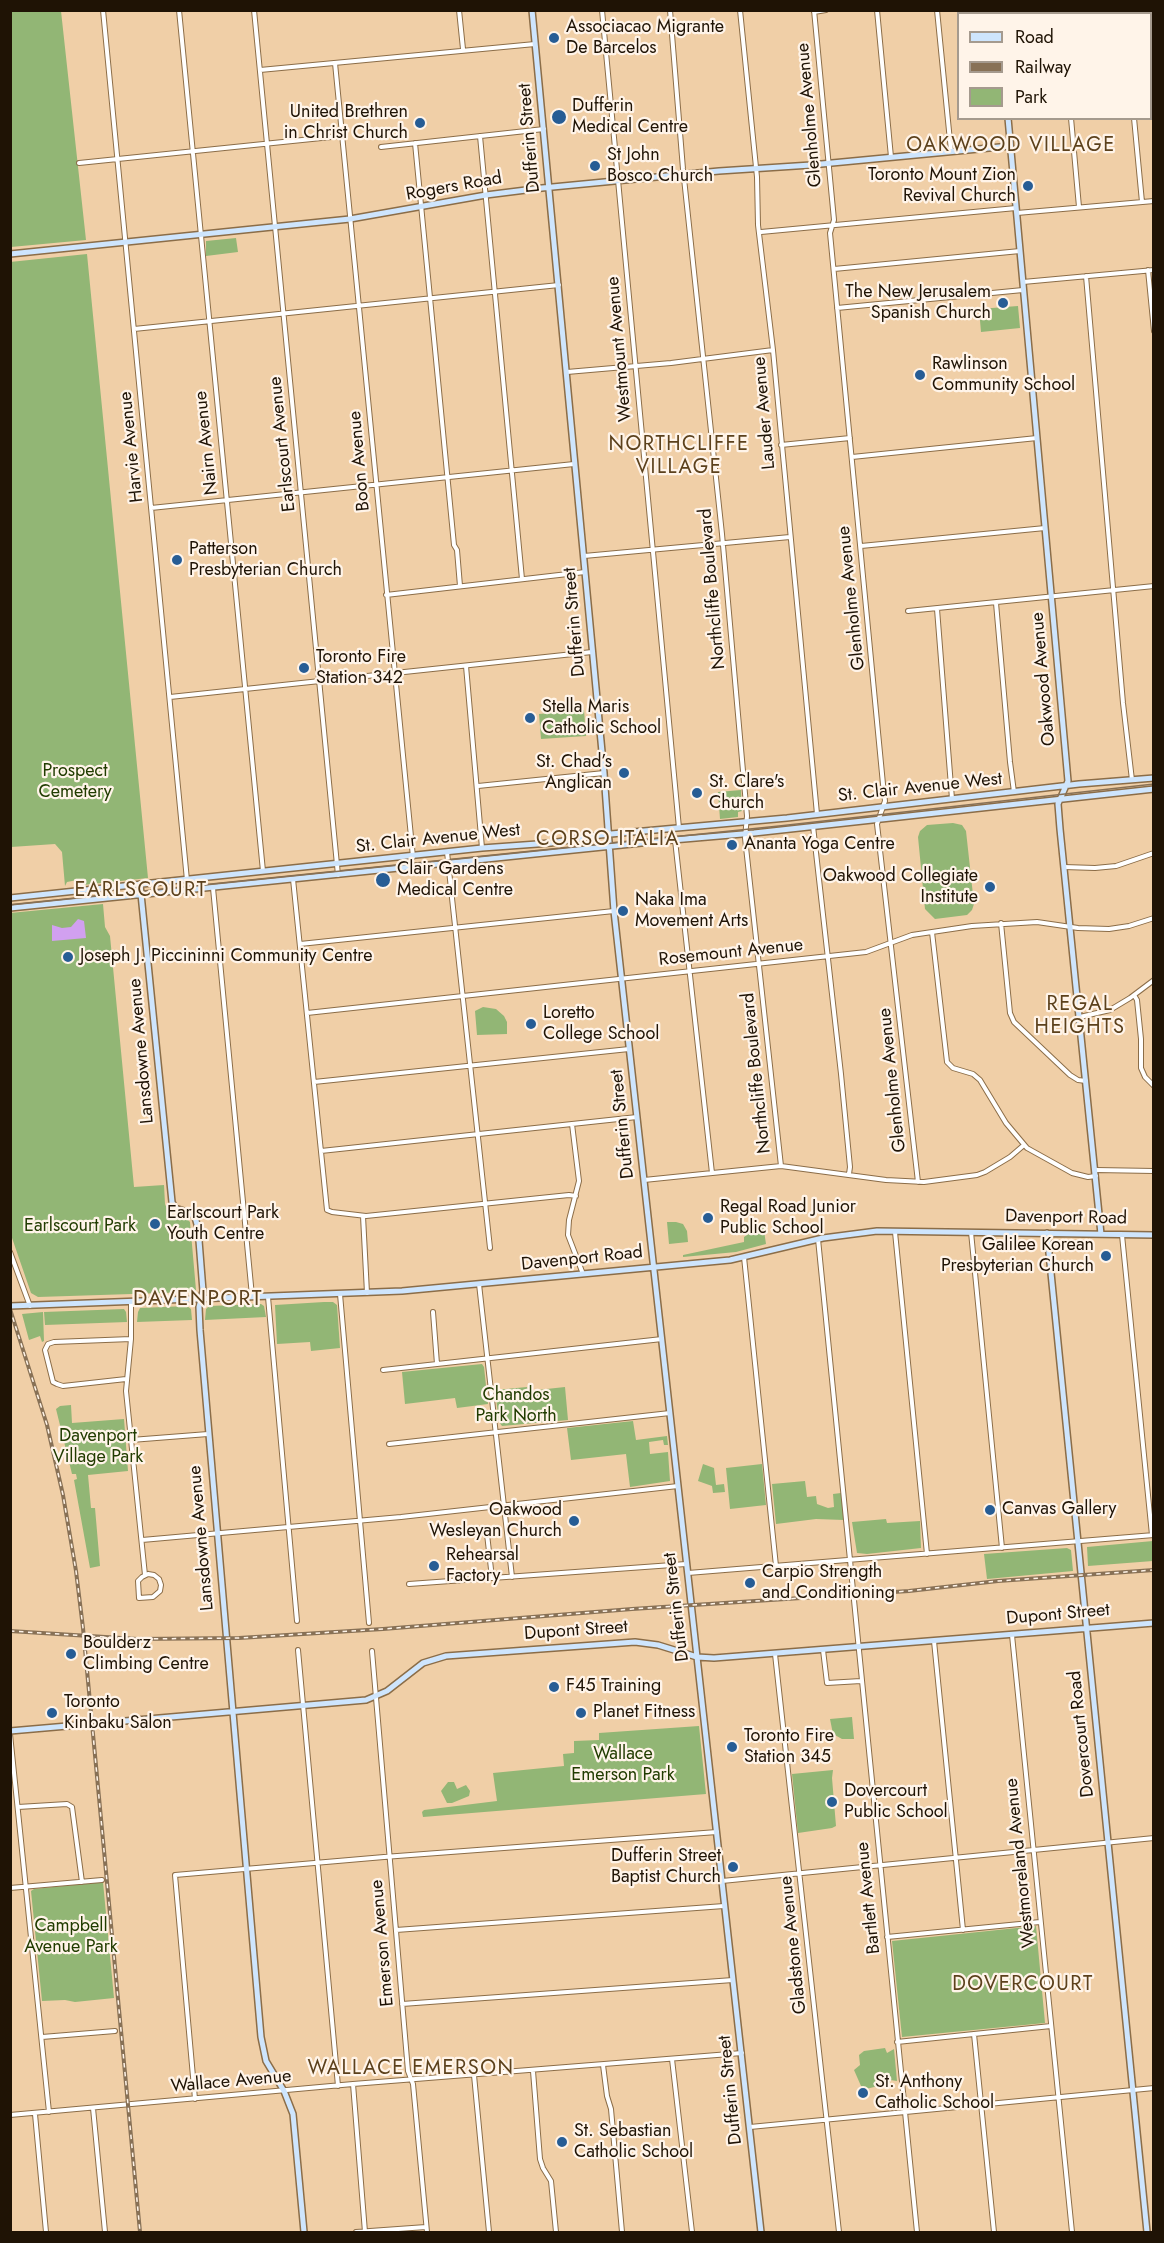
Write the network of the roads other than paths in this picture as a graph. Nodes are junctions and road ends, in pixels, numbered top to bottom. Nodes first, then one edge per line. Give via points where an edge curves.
1 (103, 10) edge
2 (179, 10) edge
3 (254, 10) edge
4 (459, 10) edge
5 (532, 10) edge
6 (602, 10) edge
7 (670, 10) edge
8 (740, 10) edge
9 (826, 10) edge
10 (878, 10) edge
11 (937, 10) edge
12 (814, 11) edge
13 (535, 44) junction
14 (463, 49) junction
15 (335, 63) junction
16 (260, 70) junction
17 (1008, 120) edge
18 (1071, 120) edge
19 (1134, 120) edge
20 (544, 129) junction
21 (341, 136) junction
22 (480, 136) junction
23 (415, 143) junction
24 (267, 144) junction
25 (1010, 146) junction
26 (381, 147) dead end
27 (951, 151) junction
28 (192, 152) junction
29 (891, 157) junction
30 (117, 159) junction
31 (79, 163) dead end
32 (828, 164) junction
33 (756, 169) junction
34 (685, 175) junction
35 (618, 182) junction
36 (549, 188) junction
37 (486, 195) junction
38 (1154, 201) edge
39 (1142, 202) junction
40 (422, 207) junction
41 (1079, 208) junction
42 (1016, 210) junction
43 (350, 219) junction
44 (832, 225) junction
45 (275, 228) junction
46 (760, 232) junction
47 (199, 236) junction
48 (125, 243) junction
49 (1020, 251) junction
50 (10, 254) edge
51 (834, 268) junction
52 (1151, 270) edge
53 (1086, 276) junction
54 (1023, 282) junction
55 (559, 285) junction
56 (1023, 290) junction
57 (495, 292) junction
58 (431, 298) junction
59 (358, 306) junction
60 (837, 308) junction
61 (283, 314) junction
62 (208, 321) junction
63 (134, 329) junction
64 (1154, 331) edge
65 (773, 351) junction
66 (704, 359) junction
67 (635, 366) junction
68 (567, 372) junction
69 (850, 438) junction
70 (1038, 438) junction
71 (781, 445) junction
72 (852, 457) junction
73 (574, 464) junction
74 (512, 470) junction
75 (448, 477) junction
76 (376, 484) junction
77 (300, 493) junction
78 (226, 500) junction
79 (151, 508) junction
80 (1045, 528) junction
81 (790, 537) junction
82 (722, 543) junction
83 (861, 546) junction
84 (653, 550) junction
85 (584, 556) junction
86 (585, 572) junction
87 (522, 579) junction
88 (460, 586) junction
89 (1154, 586) edge
90 (1113, 590) junction
91 (386, 595) junction
92 (1052, 597) junction
93 (996, 603) junction
94 (937, 609) junction
95 (908, 611) dead end
96 (592, 652) junction
97 (466, 666) junction
98 (394, 674) junction
99 (319, 681) junction
100 (244, 689) junction
101 (170, 697) junction
102 (604, 773) junction
103 (1154, 778) edge
104 (1132, 780) junction
105 (478, 786) junction
106 (1067, 786) junction
107 (1154, 789) edge
108 (1014, 792) junction
109 (1060, 798) junction
110 (952, 800) junction
111 (883, 807) junction
112 (816, 814) junction
113 (878, 819) junction
114 (747, 822) junction
115 (813, 825) junction
116 (679, 828) junction
117 (745, 833) junction
118 (609, 835) junction
119 (675, 840) junction
120 (609, 847) junction
121 (482, 848) junction
122 (447, 852) junction
123 (1154, 853) edge
124 (413, 856) junction
125 (337, 864) junction
126 (448, 864) junction
127 (1064, 867) junction
128 (263, 872) junction
129 (338, 875) junction
130 (293, 879) junction
131 (187, 881) junction
132 (140, 884) junction
133 (213, 888) junction
134 (142, 896) junction
135 (10, 898) edge
136 (10, 908) edge
137 (614, 911) junction
138 (1154, 918) edge
139 (1001, 923) junction
140 (455, 927) junction
141 (1070, 927) junction
142 (932, 932) junction
143 (891, 943) junction
144 (300, 944) junction
145 (827, 956) junction
146 (759, 964) junction
147 (690, 972) junction
148 (622, 980) junction
149 (1154, 980) edge
150 (1134, 995) junction
151 (463, 997) junction
152 (307, 1013) junction
153 (1080, 1017) junction
154 (630, 1049) junction
155 (471, 1065) junction
156 (1086, 1081) junction
157 (314, 1082) junction
158 (1154, 1086) edge
159 (637, 1117) junction
160 (572, 1124) junction
161 (478, 1134) junction
162 (1024, 1145) junction
163 (321, 1151) junction
164 (781, 1166) junction
165 (1154, 1171) edge
166 (711, 1173) junction
167 (1096, 1173) junction
168 (849, 1174) junction
169 (644, 1180) junction
170 (918, 1182) junction
171 (576, 1196) junction
172 (486, 1203) junction
173 (363, 1216) junction
174 (895, 1231) junction
175 (971, 1232) junction
176 (1047, 1233) junction
177 (1101, 1234) junction
178 (1122, 1235) junction
179 (1154, 1235) edge
180 (818, 1239) junction
181 (490, 1248) dead end
182 (10, 1252) edge
183 (744, 1257) junction
184 (654, 1268) junction
185 (584, 1275) junction
186 (479, 1284) junction
187 (367, 1293) junction
188 (340, 1294) junction
189 (252, 1297) junction
190 (268, 1297) junction
191 (201, 1299) junction
192 (131, 1302) junction
193 (10, 1306) edge
194 (30, 1306) junction
195 (433, 1312) dead end
196 (131, 1339) junction
197 (662, 1339) junction
198 (487, 1358) junction
199 (437, 1364) junction
200 (383, 1370) dead end
201 (126, 1379) junction
202 (670, 1413) junction
203 (495, 1432) junction
204 (208, 1434) junction
205 (131, 1440) junction
206 (389, 1444) dead end
207 (679, 1486) junction
208 (504, 1505) junction
209 (359, 1520) junction
210 (288, 1527) junction
211 (217, 1533) junction
212 (487, 1534) dead end
213 (1153, 1535) edge
214 (142, 1540) junction
215 (1078, 1541) junction
216 (1002, 1548) junction
217 (927, 1554) junction
218 (851, 1560) junction
219 (687, 1564) junction
220 (776, 1566) junction
221 (688, 1573) junction
222 (145, 1575) junction
223 (512, 1577) junction
224 (492, 1578) junction
225 (409, 1584) dead end
226 (297, 1621) dead end
227 (369, 1623) dead end
228 (1154, 1623) edge
229 (1087, 1628) junction
230 (1012, 1634) junction
231 (934, 1641) junction
232 (858, 1647) junction
233 (298, 1650) dead end
234 (823, 1650) junction
235 (372, 1651) dead end
236 (775, 1654) junction
237 (697, 1657) junction
238 (861, 1681) junction
239 (375, 1697) junction
240 (303, 1705) junction
241 (233, 1711) junction
242 (10, 1733) edge
243 (18, 1807) junction
244 (717, 1832) junction
245 (1154, 1838) edge
246 (1108, 1843) junction
247 (1034, 1850) junction
248 (389, 1857) junction
249 (956, 1858) junction
250 (318, 1863) junction
251 (879, 1866) junction
252 (247, 1869) junction
253 (799, 1874) junction
254 (102, 1880) dead end
255 (722, 1881) junction
256 (82, 1882) junction
257 (27, 1886) junction
258 (10, 1888) edge
259 (725, 1906) junction
260 (1040, 1922) junction
261 (396, 1930) junction
262 (963, 1930) junction
263 (887, 1937) junction
264 (733, 1980) junction
265 (402, 2004) junction
266 (1051, 2026) junction
267 (115, 2031) dead end
268 (974, 2034) junction
269 (42, 2037) junction
270 (897, 2042) junction
271 (742, 2054) junction
272 (672, 2059) junction
273 (603, 2065) junction
274 (533, 2071) junction
275 (474, 2075) junction
276 (411, 2080) junction
277 (352, 2084) junction
278 (338, 2086) junction
279 (1154, 2088) edge
280 (1133, 2090) junction
281 (284, 2091) junction
282 (1058, 2098) junction
283 (195, 2099) junction
284 (981, 2106) junction
285 (93, 2108) junction
286 (49, 2112) junction
287 (904, 2113) junction
288 (35, 2114) junction
289 (10, 2115) edge
290 (827, 2121) junction
291 (750, 2127) junction
292 (426, 2227) junction
293 (46, 2232) edge
294 (105, 2232) edge
295 (304, 2232) edge
296 (356, 2232) edge
297 (365, 2232) edge
298 (427, 2232) edge
299 (489, 2232) edge
300 (556, 2232) edge
301 (622, 2232) edge
302 (692, 2232) edge
303 (761, 2232) edge
304 (839, 2232) edge
305 (917, 2232) edge
306 (994, 2232) edge
307 (1072, 2232) edge
308 (1147, 2232) edge

1 - 30 street, Harvie Avenue
2 - 28 street, Nairn Avenue
3 - 16 street, Earlscourt Avenue
4 - 14 street
5 - 13 main road, Dufferin Street
6 - 35 street, Westmount Avenue
7 - 34 street, Northcliffe Boulevard
8 - 33 street, Lauder Avenue
9 - 12 street
10 - 29 street
11 - 27 street
12 - 32 street, Glenholme Avenue
13 - 14 street
13 - 20 main road, Dufferin Street
14 - 15 street
15 - 16 street
15 - 21 street, Boon Avenue
16 - 24 street, Earlscourt Avenue
17 - 25 main road, Oakwood Avenue
18 - 41 street
19 - 39 street
20 - 22 street
20 - 36 main road, Dufferin Street
21 - 24 street
21 - 43 street, Boon Avenue
22 - 23 street
22 - 37 street
23 - 26 street
23 - 40 street
24 - 28 street
24 - 45 street, Earlscourt Avenue
25 - 27 main road, Rogers Road
25 - 42 main road, Oakwood Avenue
27 - 29 main road, Rogers Road
28 - 30 street
28 - 47 street, Nairn Avenue
29 - 32 main road, Rogers Road
30 - 31 street
30 - 48 street, Harvie Avenue
32 - 33 main road, Rogers Road
32 - 44 street, Glenholme Avenue
33 - 34 main road, Rogers Road
33 - 46 street, Lauder Avenue
34 - 35 main road, Rogers Road
34 - 66 street, Northcliffe Boulevard
35 - 36 main road, Rogers Road
35 - 67 street, Westmount Avenue
36 - 37 main road, Rogers Road
36 - 55 main road, Dufferin Street
37 - 40 main road, Rogers Road
37 - 57 street
38 - 39 street
39 - 41 street
40 - 43 main road, Rogers Road
40 - 58 street
41 - 42 street
42 - 44 street
42 - 49 main road, Oakwood Avenue
43 - 45 main road, Rogers Road
43 - 59 street, Boon Avenue
44 - 46 street
44 - 51 street, Glenholme Avenue
45 - 47 main road, Rogers Road
45 - 61 street, Earlscourt Avenue
46 - 65 street, Lauder Avenue
47 - 48 main road, Rogers Road
47 - 62 street, Nairn Avenue
48 - 50 main road, Rogers Road
48 - 63 street, Harvie Avenue
49 - 51 street
49 - 54 main road, Oakwood Avenue
51 - 60 street, Glenholme Avenue
52 - 53 street
52 - 64 street
53 - 54 street
53 - 90 street
54 - 56 main road, Oakwood Avenue
55 - 57 street
55 - 68 main road, Dufferin Street
56 - 60 street
56 - 70 main road, Oakwood Avenue
57 - 58 street
57 - 74 street
58 - 59 street
58 - 75 street
59 - 61 street
59 - 76 street, Boon Avenue
60 - 69 street, Glenholme Avenue
61 - 62 street
61 - 77 street, Earlscourt Avenue
62 - 63 street
62 - 78 street, Nairn Avenue
63 - 79 street, Harvie Avenue
65 - 66 street
65 - 71 street, Lauder Avenue
66 - 67 street
66 - 82 street, Northcliffe Boulevard
67 - 68 street
67 - 84 street, Westmount Avenue
68 - 73 main road, Dufferin Street
69 - 71 street
69 - 72 street, Glenholme Avenue
70 - 72 street
70 - 80 main road, Oakwood Avenue
71 - 81 street, Lauder Avenue
72 - 83 street, Glenholme Avenue
73 - 74 street
73 - 85 main road, Dufferin Street
74 - 75 street
74 - 87 street
75 - 76 street
75 - 88 street
76 - 77 street
76 - 91 street, Boon Avenue
77 - 78 street
77 - 99 street, Earlscourt Avenue
78 - 79 street
78 - 100 street, Nairn Avenue
79 - 101 street, Harvie Avenue
80 - 83 street
80 - 92 main road, Oakwood Avenue
81 - 82 street
81 - 112 street, Lauder Avenue
82 - 84 street
82 - 114 street, Northcliffe Boulevard
83 - 111 street, Glenholme Avenue
84 - 85 street
84 - 116 street, Westmount Avenue
85 - 86 main road, Dufferin Street
86 - 87 street
86 - 96 main road, Dufferin Street
87 - 88 street
88 - 91 street
89 - 90 street
90 - 92 street
90 - 104 street
91 - 98 street, Boon Avenue
92 - 93 street
92 - 106 main road, Oakwood Avenue
93 - 94 street
93 - 108 street
94 - 95 street
94 - 110 street
96 - 97 street
96 - 102 main road, Dufferin Street
97 - 98 street
97 - 105 street
98 - 99 street
98 - 124 street, Boon Avenue
99 - 100 street
99 - 125 street, Earlscourt Avenue
100 - 101 street
100 - 128 street, Nairn Avenue
101 - 131 street, Harvie Avenue
102 - 105 street
102 - 118 main road, Dufferin Street
103 - 104 main road, St. Clair Avenue West
104 - 106 main road, St. Clair Avenue West
105 - 121 street
106 - 108 main road, St. Clair Avenue West
106 - 109 main road
107 - 109 main road, St. Clair Avenue West
108 - 110 main road, St. Clair Avenue West
109 - 113 main road, St. Clair Avenue West
109 - 127 main road
110 - 111 main road, St. Clair Avenue West
111 - 112 main road, St. Clair Avenue West
111 - 113 street, Glenholme Avenue
112 - 114 main road, St. Clair Avenue West
113 - 115 main road, St. Clair Avenue West
113 - 143 street, Glenholme Avenue
114 - 116 main road, St. Clair Avenue West
114 - 117 street, Northcliffe Boulevard
115 - 117 main road, St. Clair Avenue West
115 - 145 street
116 - 118 main road, St. Clair Avenue West
117 - 119 main road, St. Clair Avenue West
117 - 146 street, Northcliffe Boulevard
118 - 120 main road, Dufferin Street
118 - 121 main road, St. Clair Avenue West
119 - 120 main road, St. Clair Avenue West
119 - 147 street
120 - 126 main road, St. Clair Avenue West
120 - 137 main road, Dufferin Street
121 - 122 main road, St. Clair Avenue West
122 - 124 main road, St. Clair Avenue West
122 - 126 street
123 - 127 street via 1106,867
124 - 125 main road, St. Clair Avenue West
125 - 128 main road, St. Clair Avenue West
125 - 129 street, Earlscourt Avenue
126 - 129 main road, St. Clair Avenue West
126 - 140 street
127 - 141 main road
128 - 131 main road, St. Clair Avenue West
129 - 130 main road, St. Clair Avenue West
130 - 133 main road, St. Clair Avenue West
130 - 144 street
131 - 132 main road, St. Clair Avenue West
132 - 134 main road, Lansdowne Avenue
132 - 135 main road, St. Clair Avenue West
133 - 134 main road, St. Clair Avenue West
133 - 189 street
134 - 136 main road, St. Clair Avenue West
134 - 191 main road, Lansdowne Avenue via 171,1199 175,1208 190,1212 197,1221
137 - 140 street
137 - 148 main road, Dufferin Street
138 - 141 street, Rosemount Avenue via 1119,928
139 - 141 street, Rosemount Avenue via 1036,922
139 - 142 street, Rosemount Avenue
139 - 156 street via 1014,1022 1070,1075
140 - 144 street
140 - 151 street
141 - 153 main road
142 - 143 street, Rosemount Avenue
142 - 162 street via 947,1062 980,1080 1000,1115
143 - 145 street, Rosemount Avenue via 866,952
143 - 170 street, Glenholme Avenue
144 - 152 street
145 - 146 street, Rosemount Avenue
145 - 168 street
146 - 147 street, Rosemount Avenue
146 - 164 street, Northcliffe Boulevard
147 - 148 street, Rosemount Avenue
147 - 166 street
148 - 151 street, Rosemount Avenue
148 - 154 main road, Dufferin Street
149 - 150 street
150 - 153 street via 1104,1012
150 - 158 street via 1141,1068
151 - 152 street, Rosemount Avenue
151 - 155 street
152 - 157 street
153 - 156 main road
154 - 155 street
154 - 159 main road, Dufferin Street
155 - 157 street
155 - 161 street
156 - 167 main road
157 - 163 street
159 - 160 street
159 - 169 main road, Dufferin Street
160 - 161 street
160 - 171 street via 579,1181
161 - 163 street
161 - 172 street
162 - 167 street via 1063,1169 1082,1176
162 - 170 street via 986,1172
163 - 173 street via 327,1210
164 - 166 street
164 - 168 street
165 - 167 street
166 - 169 street
167 - 177 main road
168 - 170 street
169 - 184 main road, Dufferin Street
171 - 172 street
171 - 185 street via 568,1235
172 - 173 street
172 - 181 street
173 - 187 street
174 - 175 main road, Davenport Road
174 - 180 main road, Davenport Road
174 - 217 street
175 - 176 main road, Davenport Road
175 - 216 street
176 - 177 main road, Davenport Road
176 - 215 main road, Dovercourt Road
177 - 178 main road, Davenport Road
178 - 179 main road, Davenport Road
178 - 213 street
180 - 183 main road, Davenport Road
180 - 218 street, Bartlett Avenue
182 - 194 street
183 - 184 main road, Davenport Road
183 - 220 street
184 - 185 main road, Davenport Road
184 - 197 main road, Dufferin Street
185 - 186 main road, Davenport Road
186 - 187 main road, Davenport Road
186 - 198 street
187 - 188 main road, Davenport Road
188 - 190 main road, Davenport Road
188 - 209 street
189 - 190 main road, Davenport Road
189 - 191 main road, Davenport Road
190 - 210 street
191 - 192 main road, Davenport Road
191 - 204 main road, Lansdowne Avenue
192 - 194 main road, Davenport Road
192 - 196 street
193 - 194 main road, Davenport Road
195 - 199 street
196 - 201 street
196 - 201 street via 54,1342 45,1350 53,1382 57,1384
197 - 198 street
197 - 202 main road, Dufferin Street
198 - 199 street
198 - 203 street
199 - 200 street
201 - 205 street
202 - 203 street
202 - 207 main road, Dufferin Street
203 - 206 street
203 - 208 street
204 - 205 street
204 - 211 main road, Lansdowne Avenue
205 - 214 street
207 - 208 street
207 - 219 main road, Dufferin Street
208 - 209 street
208 - 223 street
209 - 210 street
209 - 227 street
210 - 211 street
210 - 226 street
211 - 214 street
211 - 241 main road, Lansdowne Avenue
212 - 224 street
213 - 215 street
214 - 222 street
215 - 216 street
215 - 229 main road, Dovercourt Road
216 - 217 street
217 - 218 street
218 - 220 street
218 - 232 street, Bartlett Avenue
219 - 221 main road, Dufferin Street
219 - 223 street
220 - 221 street
221 - 237 main road, Dufferin Street
222 - 222 street via 138,1581 139,1598 153,1597 160,1591 159,1579
223 - 224 street
224 - 225 street
228 - 229 main road, Dupont Street
229 - 230 main road, Dupont Street
229 - 246 main road, Dovercourt Road
230 - 231 main road, Dupont Street
230 - 247 street, Westmoreland Avenue
231 - 232 main road, Dupont Street
231 - 249 street
232 - 234 main road, Dupont Street
232 - 238 street, Bartlett Avenue
233 - 240 street
234 - 236 main road, Dupont Street
234 - 238 street via 827,1683
235 - 239 street, Emerson Avenue
236 - 237 main road, Dupont Street
236 - 253 street, Gladstone Avenue
237 - 239 main road, Dupont Street via 635,1642 446,1656 423,1663
237 - 244 main road, Dufferin Street
238 - 251 street, Bartlett Avenue
239 - 240 main road, Dupont Street
239 - 248 street, Emerson Avenue
240 - 241 main road, Dupont Street
240 - 250 street
241 - 242 main road, Dupont Street
241 - 252 main road, Lansdowne Avenue
242 - 243 street
243 - 256 street via 72,1807
243 - 257 street
244 - 248 street
244 - 255 main road, Dufferin Street
245 - 246 street
246 - 247 street
246 - 280 main road, Dovercourt Road
247 - 249 street
247 - 260 street, Westmoreland Avenue
248 - 250 street
248 - 261 street, Emerson Avenue
249 - 251 street
249 - 262 street
250 - 252 street
250 - 278 street
251 - 253 street
251 - 263 street, Bartlett Avenue
252 - 281 main road, Lansdowne Avenue via 263,2051
252 - 283 street via 175,1875
253 - 255 street
253 - 290 street, Gladstone Avenue
254 - 256 street
255 - 259 main road, Dufferin Street
256 - 257 street
257 - 258 street
257 - 269 street
259 - 261 street
259 - 264 main road, Dufferin Street
260 - 262 street
260 - 266 street, Westmoreland Avenue
261 - 265 street, Emerson Avenue
262 - 263 street
263 - 270 street, Bartlett Avenue
264 - 265 street
264 - 271 main road, Dufferin Street
265 - 276 street, Emerson Avenue
266 - 268 street
266 - 282 street, Westmoreland Avenue
267 - 269 street
268 - 270 street
268 - 284 street
269 - 286 street
270 - 287 street, Bartlett Avenue
271 - 272 street, Wallace Avenue
271 - 291 main road, Dufferin Street
272 - 273 street, Wallace Avenue
272 - 302 street
273 - 274 street, Wallace Avenue
273 - 301 street
274 - 275 street, Wallace Avenue
274 - 300 street via 540,2159 551,2181
275 - 276 street, Wallace Avenue
275 - 299 street
276 - 277 street, Wallace Avenue
276 - 292 street, Emerson Avenue
277 - 278 street, Wallace Avenue
277 - 297 street
278 - 281 street, Wallace Avenue
279 - 280 street
280 - 282 street
280 - 308 main road, Dovercourt Road
281 - 283 street, Wallace Avenue
281 - 295 main road, Lansdowne Avenue via 294,2121
282 - 284 street
282 - 307 street, Westmoreland Avenue
283 - 285 street, Wallace Avenue
284 - 287 street
284 - 306 street
285 - 286 street, Wallace Avenue
285 - 294 street
286 - 288 street, Wallace Avenue
287 - 290 street
287 - 305 street, Bartlett Avenue
288 - 289 street, Wallace Avenue
288 - 293 street
290 - 291 street
290 - 304 street, Gladstone Avenue
291 - 303 main road, Dufferin Street
292 - 297 street
292 - 298 street, Emerson Avenue
296 - 297 street

